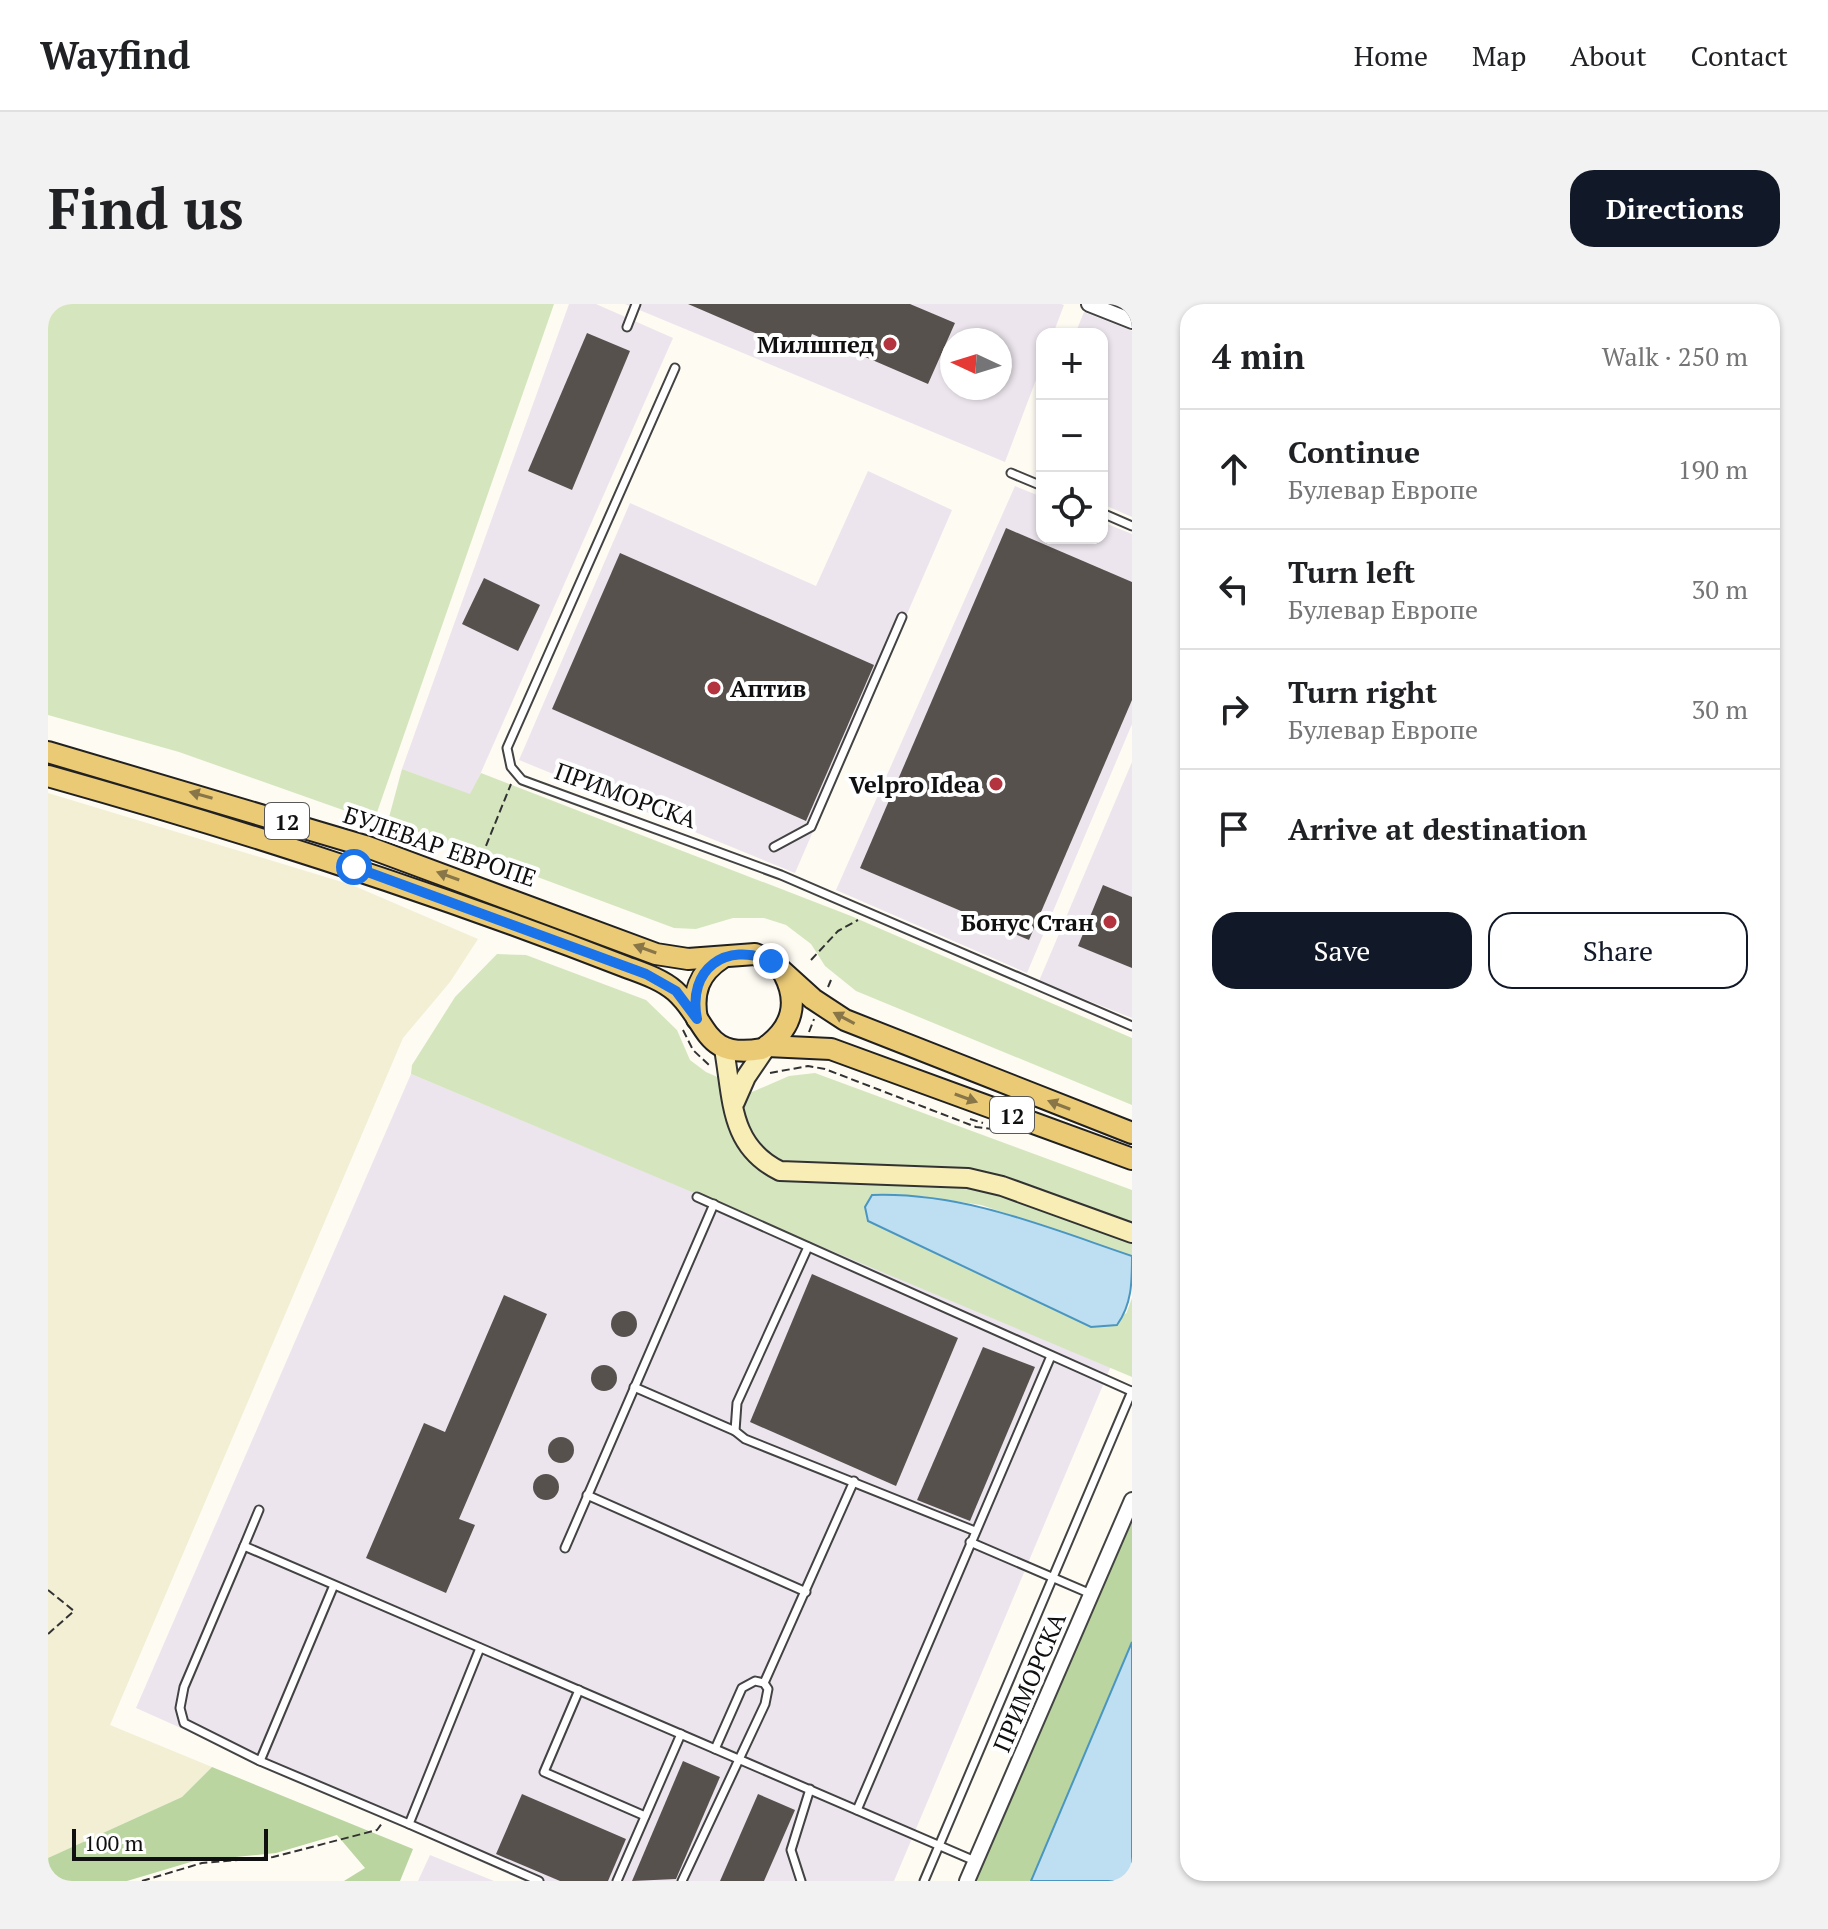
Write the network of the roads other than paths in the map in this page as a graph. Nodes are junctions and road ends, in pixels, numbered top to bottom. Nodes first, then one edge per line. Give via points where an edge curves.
1 (636, 304) edge
2 (1089, 304) edge
3 (1132, 321) edge
4 (627, 327) dead end
5 (675, 368) dead end
6 (1011, 473) dead end
7 (1036, 483) edge
8 (1108, 516) edge
9 (1132, 526) edge
10 (902, 617) dead end
11 (48, 752) edge
12 (48, 776) edge
13 (774, 847) dead end
14 (722, 958) junction
15 (783, 973) junction
16 (689, 1022) junction
17 (1132, 1026) edge
18 (764, 1048) junction
19 (724, 1049) junction
20 (737, 1076) junction
21 (1132, 1133) edge
22 (1132, 1159) edge
23 (697, 1197) dead end
24 (714, 1204) junction
25 (1132, 1233) edge
26 (808, 1247) junction
27 (1051, 1356) junction
28 (634, 1387) junction
29 (1131, 1391) edge
30 (735, 1431) junction
31 (854, 1481) junction
32 (587, 1495) junction
33 (1132, 1500) edge
34 (259, 1510) dead end
35 (975, 1531) junction
36 (970, 1542) junction
37 (244, 1546) junction
38 (565, 1548) dead end
39 (1052, 1577) junction
40 (334, 1585) junction
41 (806, 1592) junction
42 (1091, 1594) junction
43 (480, 1648) junction
44 (764, 1683) junction
45 (579, 1690) junction
46 (681, 1734) junction
47 (715, 1749) junction
48 (739, 1759) junction
49 (260, 1761) junction
50 (810, 1789) junction
51 (857, 1810) junction
52 (645, 1816) junction
53 (409, 1824) junction
54 (939, 1845) junction
55 (976, 1861) junction
56 (539, 1881) edge
57 (617, 1881) edge
58 (682, 1881) edge
59 (801, 1881) edge
60 (924, 1881) edge
61 (967, 1881) edge

1 - 4 lane
2 - 3 street
5 - 17 lane, ПРИМОРСКА via 507,748 511,767 522,780 766,869
6 - 7 lane
8 - 9 lane
10 - 13 lane via 811,827
14 -> 11 main road, БУЛЕВАР ЕВРОПЕ / 12 via 656,954 365,846
12 - 16 main road, БУЛЕВАР ЕВРОПЕ / 12 via 250,833 511,922 663,982 676,991
14 - 15 main road, БУЛЕВАР ЕВРОПЕ / 12 via 755,954
14 - 16 main road via 710,966 696,990
15 - 18 main road via 791,988 791,1013 780,1036
21 -> 15 main road, БУЛЕВАР ЕВРОПЕ / 12 via 845,1020
16 - 19 main road, БУЛЕВАР ЕВРОПЕ / 12
18 - 19 main road, 12
18 - 20 street
18 -> 22 main road, 12 via 831,1049
19 - 20 street
20 - 25 street via 734,1105 739,1133 763,1163 780,1171 968,1178
23 - 24 lane
24 - 26 lane
24 - 28 lane
26 - 27 lane
26 - 30 lane via 737,1403
27 - 29 lane
27 - 35 lane
28 - 30 lane
28 - 32 lane
29 - 39 lane
30 - 31 lane
31 - 35 lane
31 - 41 lane
32 - 38 lane
32 - 41 lane
33 - 42 street, ПРИМОРСКА
34 - 37 lane
35 - 36 lane
36 - 39 lane
36 - 51 lane
37 - 40 lane
37 - 49 lane via 180,1708 184,1723 196,1731
39 - 42 lane
39 - 54 lane
40 - 43 lane
40 - 49 lane
41 - 44 lane
42 - 55 street, ПРИМОРСКА
43 - 45 lane
43 - 53 lane
44 - 47 lane via 742,1688
44 - 48 lane via 765,1704
45 - 46 lane
45 - 52 lane via 544,1772
46 - 47 lane
46 - 52 lane
47 - 48 lane
48 - 50 lane
48 - 58 lane
49 - 53 lane
50 - 51 lane
50 - 59 lane via 791,1850
51 - 54 lane
52 - 57 lane
53 - 56 lane
54 - 55 lane
54 - 60 lane
55 - 61 street, ПРИМОРСКА

